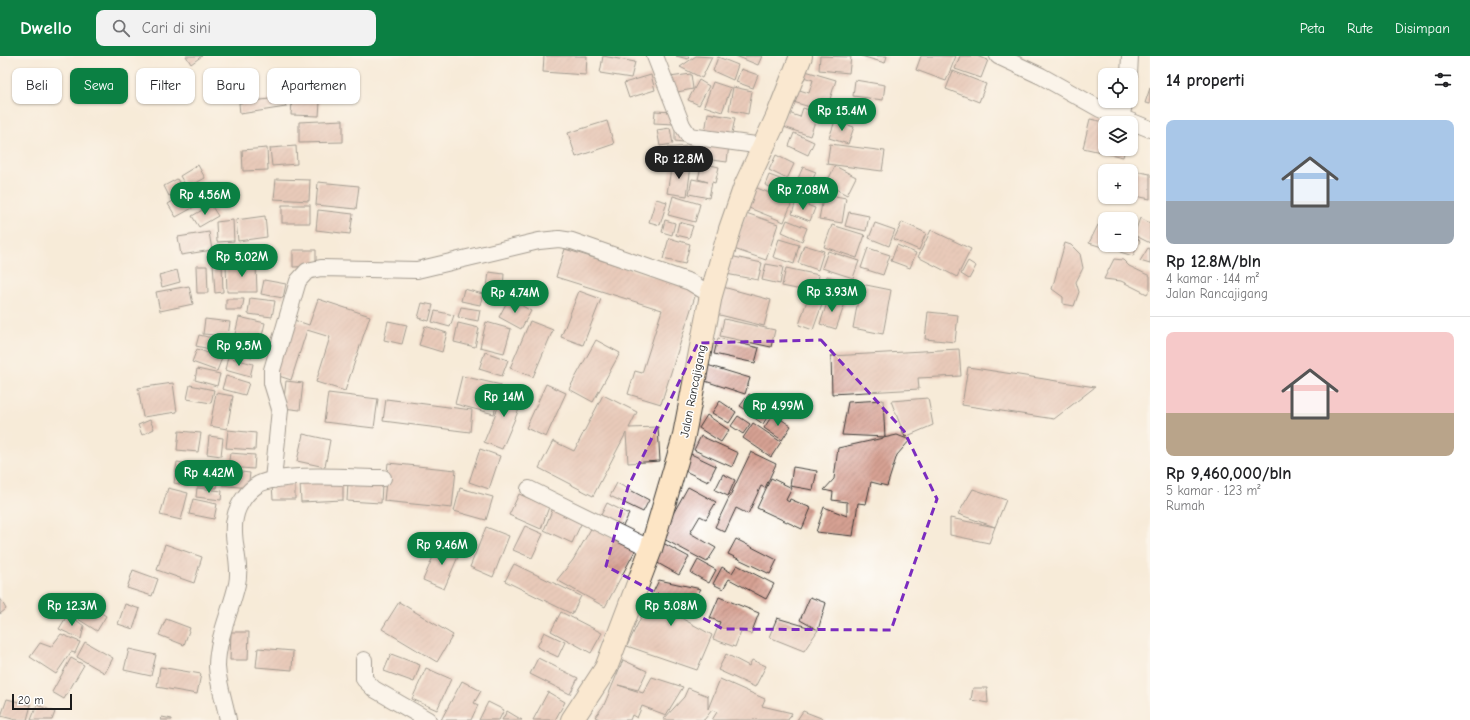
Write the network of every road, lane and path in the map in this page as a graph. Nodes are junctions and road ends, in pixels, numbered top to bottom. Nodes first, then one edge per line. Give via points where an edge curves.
1 (655, 56) edge
2 (801, 56) edge
3 (998, 56) edge
4 (1130, 56) edge
5 (1129, 68) edge
6 (1118, 116) edge
7 (1138, 124) edge
8 (1150, 129) edge
9 (763, 146) junction
10 (711, 295) junction
11 (383, 478) dead end
12 (273, 480) junction
13 (529, 490) dead end
14 (651, 549) junction
15 (364, 660) dead end
16 (228, 720) edge
17 (428, 720) edge
18 (572, 720) edge

1 - 9 street via 682,125 689,136
2 - 9 main road, Jalan Rancajigang
3 - 6 street
4 - 5 street
7 - 8 street
9 - 10 main road, Jalan Rancajigang via 745,186
10 - 12 street via 690,282 572,241 558,239 539,241 417,270 322,268 307,271 298,281 272,370 272,383 280,409
10 - 14 main road, Jalan Rancajigang via 683,440
11 - 12 street
12 - 16 street via 260,484 250,491 235,518 238,576 221,639 217,667
13 - 14 street
14 - 18 main road, Jalan Rancajigang via 606,668
15 - 17 street via 364,679 374,689

